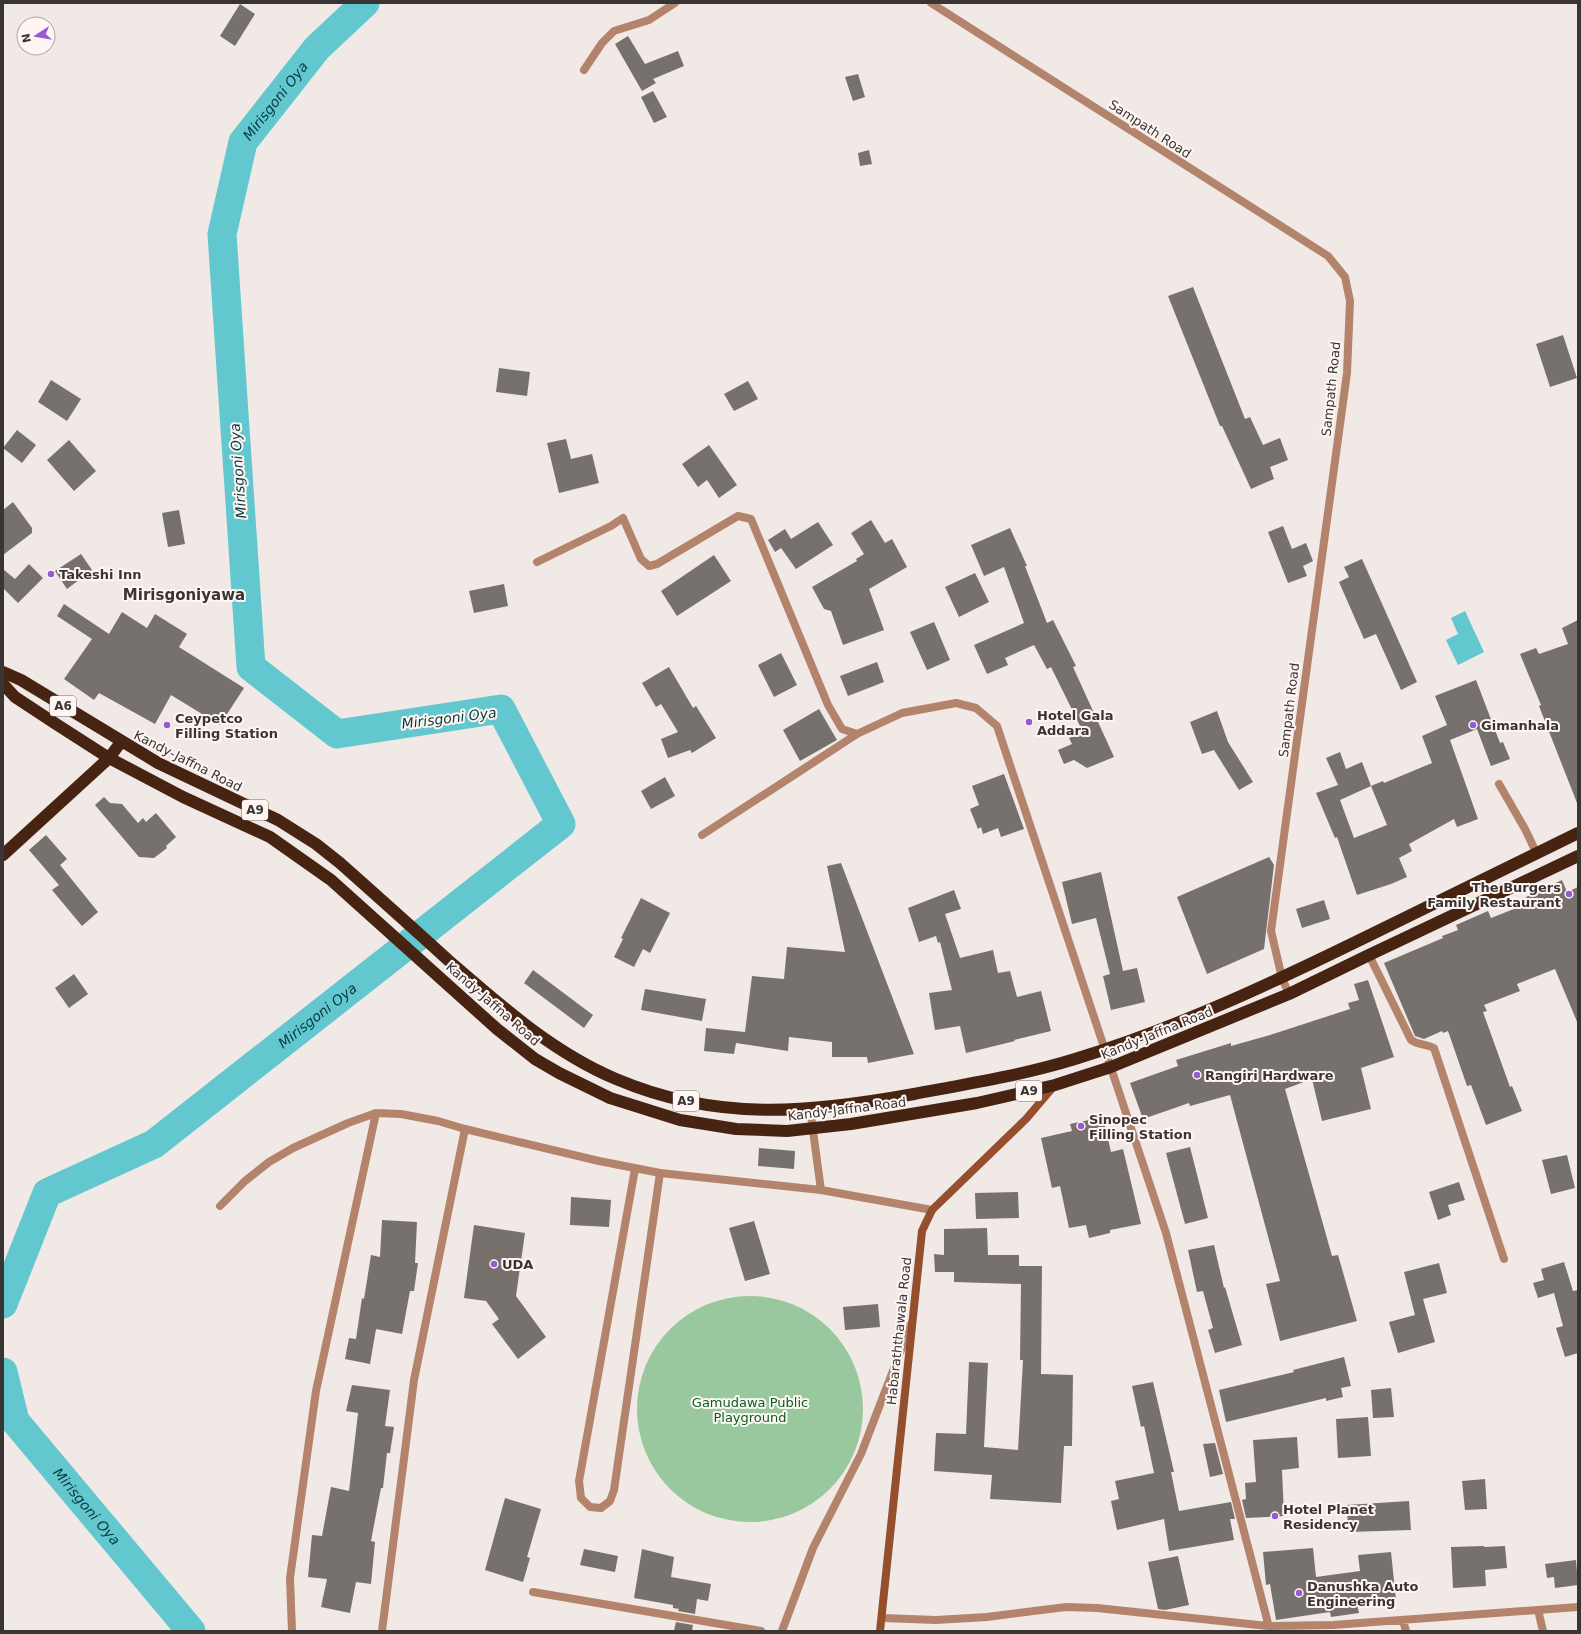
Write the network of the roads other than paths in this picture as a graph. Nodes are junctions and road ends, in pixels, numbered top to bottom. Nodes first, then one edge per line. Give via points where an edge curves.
1 (675, 3) edge
2 (931, 3) edge
3 (584, 70) dead end
4 (537, 562) dead end
5 (3, 672) edge
6 (3, 684) edge
7 (857, 734) junction
8 (121, 742) junction
9 (109, 758) junction
10 (1499, 784) dead end
11 (702, 835) dead end
12 (1577, 835) edge
13 (1537, 854) junction
14 (3, 856) edge
15 (1578, 856) edge
16 (1369, 955) junction
17 (1282, 978) junction
18 (1289, 994) junction
19 (1106, 1049) junction
20 (1111, 1067) junction
21 (1055, 1085) junction
22 (810, 1109) junction
23 (376, 1113) junction
24 (465, 1129) junction
25 (813, 1129) junction
26 (635, 1168) junction
27 (660, 1173) junction
28 (821, 1190) junction
29 (220, 1206) dead end
30 (932, 1210) junction
31 (1504, 1259) dead end
32 (912, 1320) junction
33 (533, 1592) dead end
34 (1578, 1607) edge
35 (1538, 1610) junction
36 (882, 1618) junction
37 (1403, 1621) junction
38 (1269, 1628) edge
39 (292, 1631) edge
40 (382, 1631) edge
41 (762, 1631) edge
42 (782, 1631) edge
43 (880, 1631) edge
44 (1406, 1631) edge
45 (1543, 1631) edge

1 - 3 street via 649,20 614,31 602,43
2 - 17 street, Sampath Road via 1328,256 1346,277 1350,301 1347,374 1271,931
4 - 7 street via 623,518 640,559 649,566 658,564 738,516 751,519 828,705 842,729
5 - 8 highway, A6 via 22,680
6 - 9 highway, A6 via 15,697
7 - 11 street
7 - 19 street via 902,713 956,703 976,708 997,726
8 - 9 highway
8 - 22 highway, Kandy-Jaffna Road / A9 via 184,777 283,824 316,844 513,1016 572,1058 639,1088 685,1101 765,1111
9 - 14 highway
9 - 25 highway, Kandy-Jaffna Road / A9 via 183,797 270,837 332,880 511,1041 535,1059 573,1080 610,1098 680,1120 736,1129
10 - 13 street
12 - 13 highway, Kandy-Jaffna Road / A9
13 - 17 highway, Kandy-Jaffna Road / A9
15 - 16 highway, Kandy-Jaffna Road / A9
16 - 18 highway, Kandy-Jaffna Road / A9
16 - 31 street via 1411,1040 1416,1044 1427,1044 1434,1048
17 - 18 street, Sampath Road
17 - 19 highway, Kandy-Jaffna Road / A9 via 1192,1017
18 - 20 highway, Kandy-Jaffna Road / A9
19 - 20 street
19 - 22 highway, Kandy-Jaffna Road / A9 via 1036,1070 888,1099
20 - 21 highway, Kandy-Jaffna Road / A9
20 - 38 street via 1166,1233
21 - 25 highway, Kandy-Jaffna Road / A9 via 970,1105
21 - 30 street, Habaraththawala Road via 1026,1119
22 - 25 street
23 - 24 street via 401,1114
23 - 29 street via 348,1123 275,1158 245,1181
23 - 39 street via 316,1391 290,1578
24 - 26 street
24 - 40 street via 414,1380
25 - 28 street
26 - 27 street
26 - 27 street via 579,1481 581,1498 590,1507 601,1508 610,1501 614,1490
27 - 28 street
28 - 30 street
30 - 32 street, Habaraththawala Road via 922,1231
32 - 36 street, Habaraththawala Road
32 - 42 street via 861,1454 813,1548
33 - 41 street
34 - 35 street
35 - 37 street
35 - 45 street
36 - 38 street via 936,1620 1066,1608 1098,1608
36 - 43 street, Habaraththawala Road
37 - 38 street
37 - 44 street

